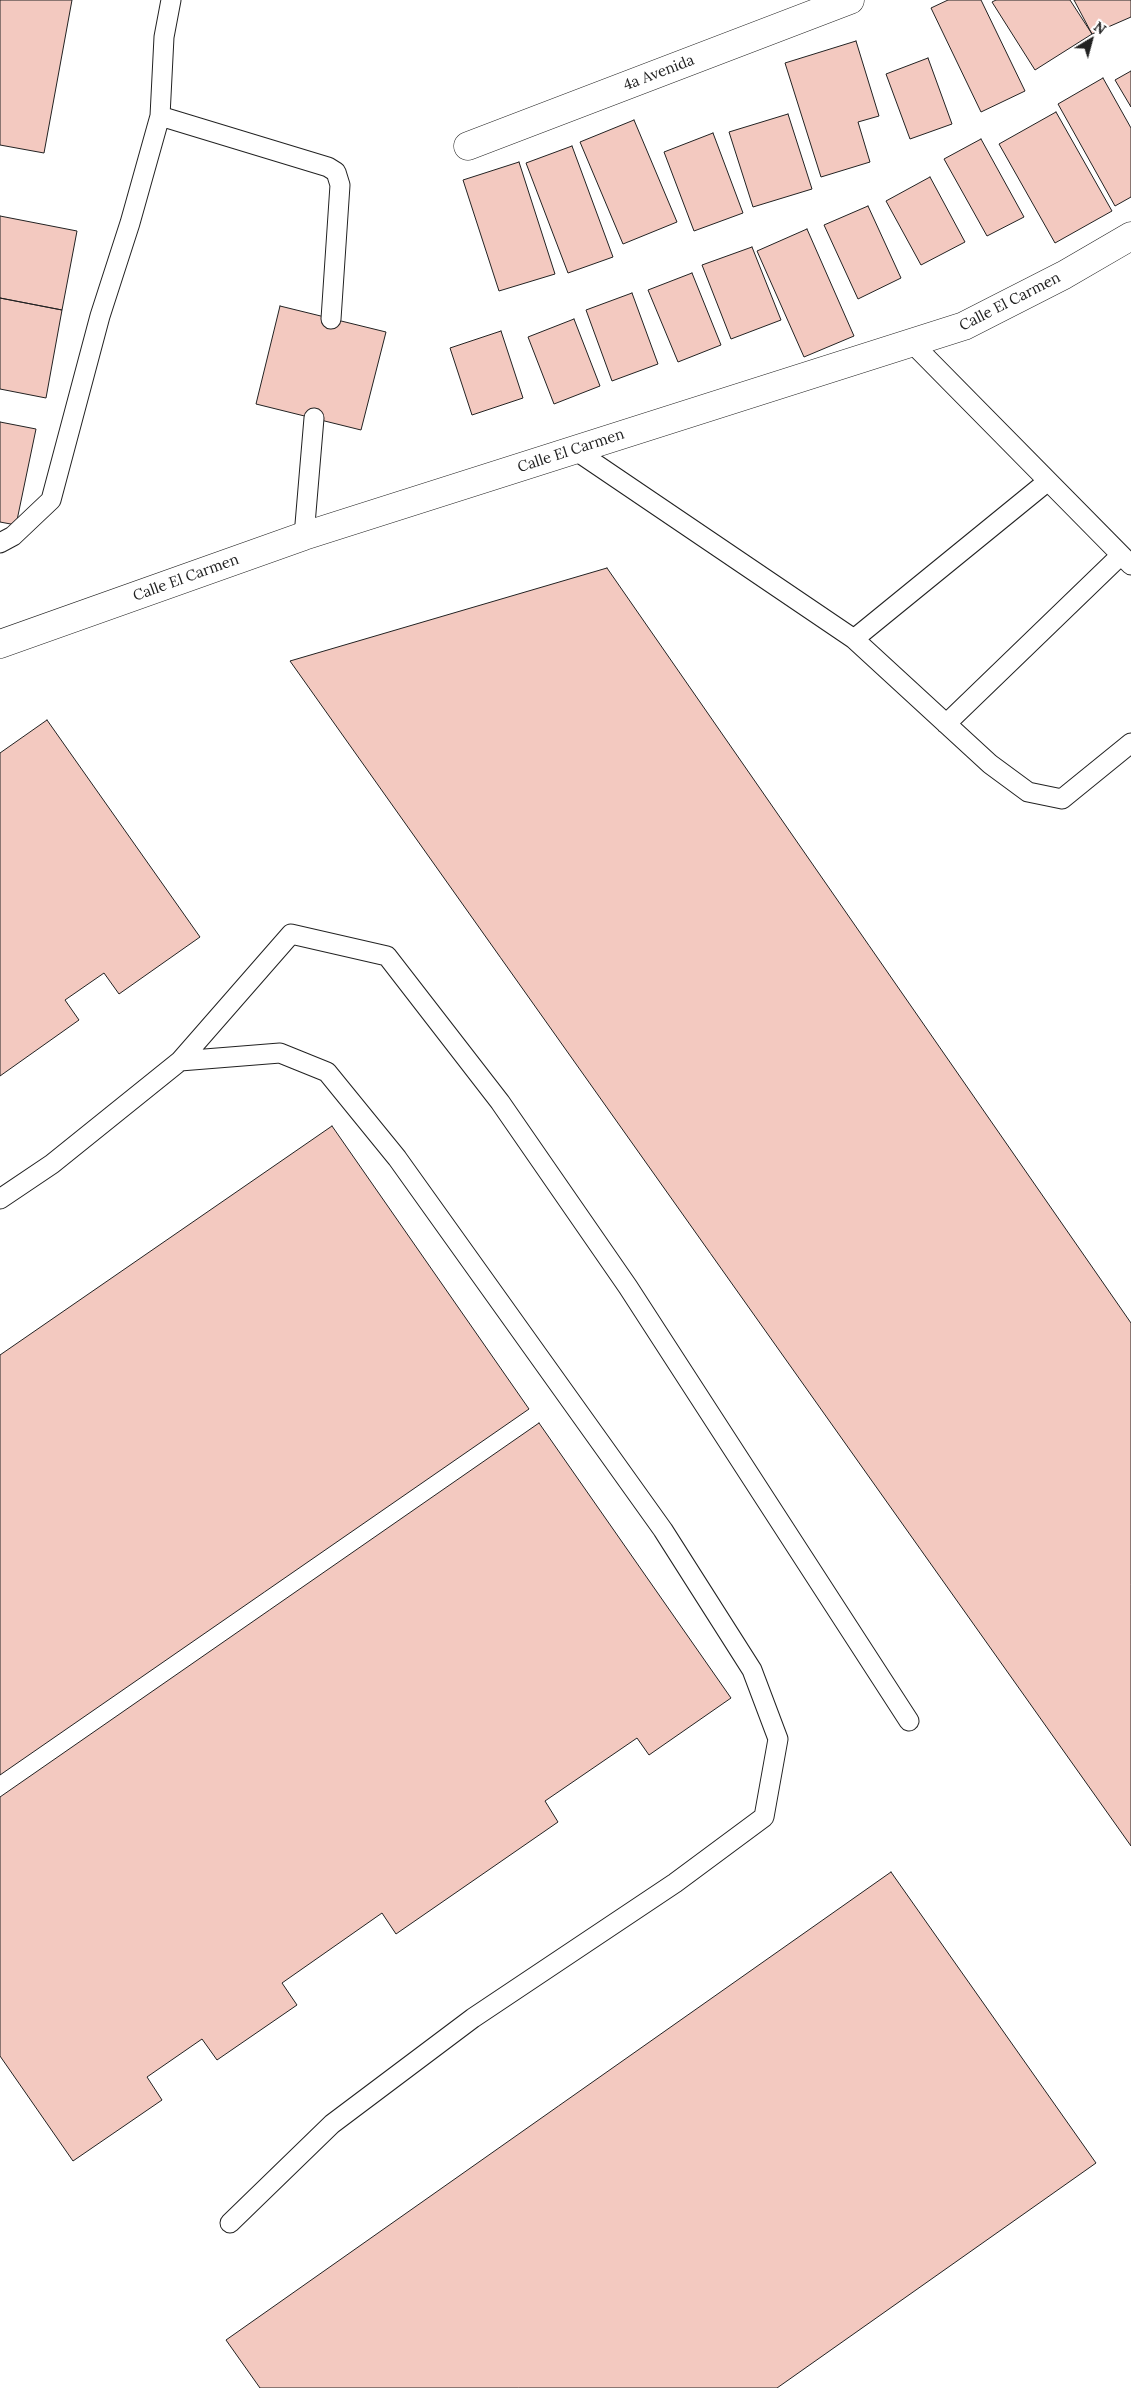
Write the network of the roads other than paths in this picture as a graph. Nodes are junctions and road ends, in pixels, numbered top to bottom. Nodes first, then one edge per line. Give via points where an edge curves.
1 (172, 0) edge
2 (850, 0) edge
3 (160, 116) junction
4 (468, 146) dead end
5 (1131, 236) edge
6 (331, 319) dead end
7 (912, 343) junction
8 (314, 418) dead end
9 (575, 450) junction
10 (1048, 481) junction
11 (304, 536) junction
12 (0, 543) edge
13 (1126, 560) edge
14 (854, 639) junction
15 (0, 644) edge
16 (946, 724) junction
17 (1131, 743) edge
18 (180, 1060) junction
19 (0, 1199) edge
20 (909, 1721) dead end
21 (230, 2223) dead end

1 - 3 lane via 164,37
2 - 4 street, 4a Avenida
3 - 6 lane via 336,172 340,185
3 - 12 lane via 100,316 51,500 13,536
5 - 7 street, Calle El Carmen via 1064,275 964,326
7 - 9 street, Calle El Carmen
7 - 10 lane
8 - 11 lane
9 - 11 street, Calle El Carmen
9 - 14 lane
10 - 13 lane
10 - 14 lane
11 - 15 street, Calle El Carmen
13 - 16 lane
14 - 16 lane
16 - 17 lane via 990,764 1028,792 1062,799
18 - 19 lane via 52,1164
18 - 20 lane via 291,934 387,956 500,1102 628,1287
18 - 21 lane via 280,1053 327,1072 397,1158 663,1530 752,1670 778,1739 764,1817 675,1883 473,2018 332,2124

